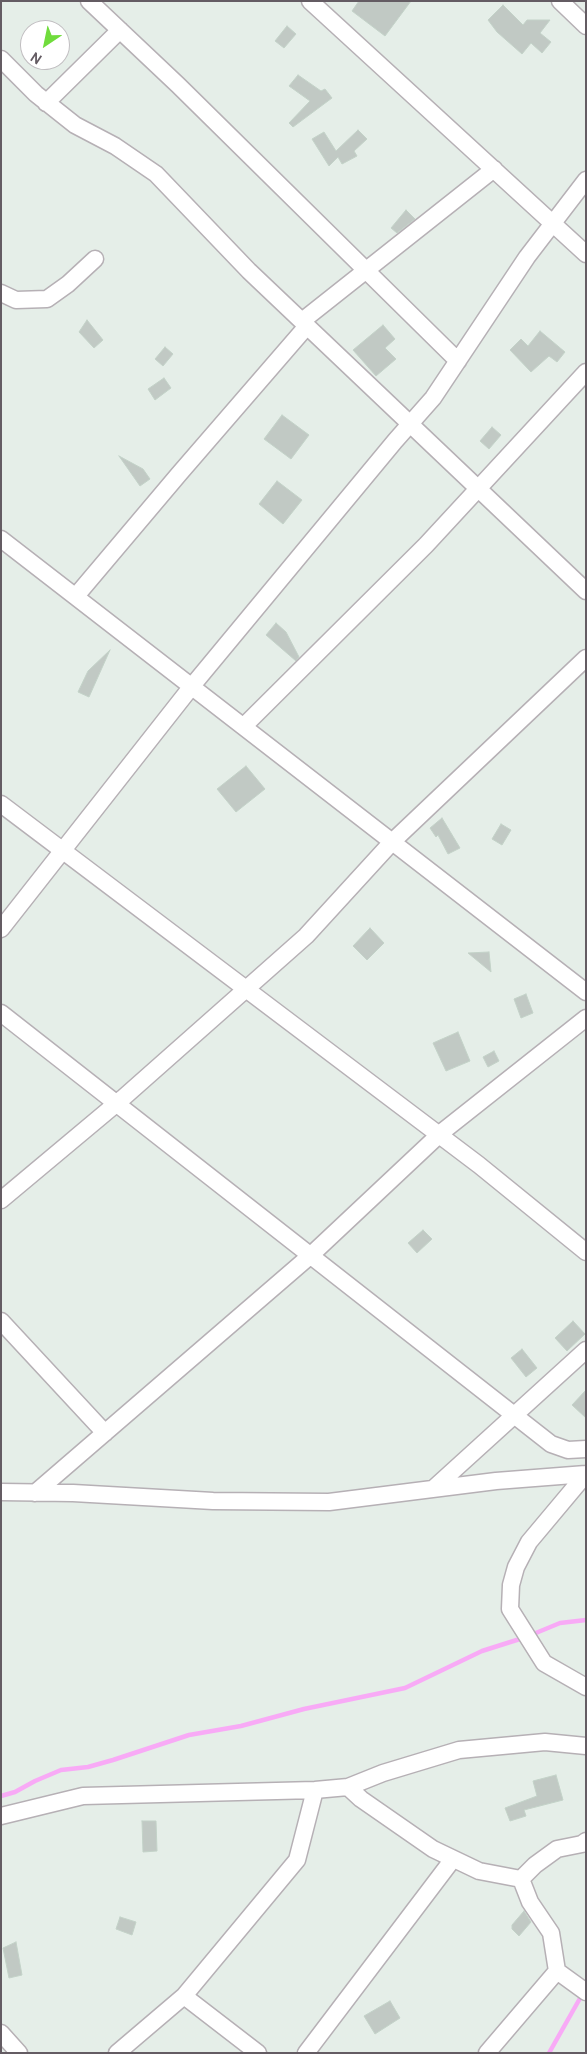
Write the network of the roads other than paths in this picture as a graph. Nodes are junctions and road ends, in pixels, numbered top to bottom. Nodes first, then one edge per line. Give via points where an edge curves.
1 (89, 1) edge
2 (310, 1) edge
3 (560, 1) edge
4 (586, 26) edge
5 (120, 30) junction
6 (1, 59) edge
7 (46, 103) junction
8 (494, 169) junction
9 (586, 180) edge
10 (553, 223) junction
11 (586, 254) edge
12 (95, 259) dead end
13 (366, 270) junction
14 (1, 293) edge
15 (305, 323) junction
16 (458, 361) junction
17 (586, 372) edge
18 (410, 424) junction
19 (478, 488) junction
20 (1, 539) edge
21 (586, 591) edge
22 (76, 596) junction
23 (586, 658) edge
24 (192, 686) junction
25 (244, 726) junction
26 (1, 804) edge
27 (392, 842) junction
28 (64, 850) junction
29 (1, 929) edge
30 (247, 988) junction
31 (586, 992) edge
32 (1, 1013) edge
33 (586, 1018) edge
34 (116, 1103) junction
35 (439, 1135) junction
36 (1, 1200) edge
37 (586, 1252) edge
38 (310, 1255) junction
39 (1, 1321) edge
40 (586, 1350) edge
41 (514, 1414) junction
42 (105, 1432) junction
43 (586, 1449) edge
44 (586, 1474) edge
45 (433, 1489) junction
46 (1, 1492) edge
47 (35, 1492) junction
48 (586, 1686) edge
49 (586, 1746) edge
50 (348, 1787) junction
51 (315, 1790) junction
52 (1, 1816) edge
53 (586, 1841) edge
54 (453, 1859) junction
55 (521, 1879) junction
56 (557, 1971) junction
57 (586, 1992) edge
58 (184, 1996) junction
59 (1, 2033) edge
60 (19, 2053) edge
61 (117, 2053) edge
62 (258, 2053) edge
63 (306, 2053) edge
64 (487, 2053) edge

1 - 5 street
2 - 8 street
3 - 4 street
5 - 7 street
5 - 13 street
6 - 7 street
7 - 15 street via 75,125 115,146 156,174 249,271
8 - 10 street
8 - 13 street
9 - 10 street
10 - 11 street
10 - 16 street
12 - 14 street via 47,300 16,300
13 - 15 street
13 - 16 street
15 - 18 street
15 - 22 street
16 - 18 street via 433,398
17 - 19 street
18 - 19 street
18 - 24 street
19 - 21 street
19 - 25 street via 419,552
20 - 22 street
22 - 24 street
23 - 27 street
24 - 25 street
24 - 28 street
25 - 27 street
26 - 28 street
27 - 30 street via 306,936
27 - 31 street
28 - 29 street
28 - 30 street
30 - 34 street
30 - 35 street
32 - 34 street
33 - 35 street
34 - 36 street
34 - 38 street
35 - 37 street
35 - 38 street
38 - 41 street
38 - 42 street
39 - 42 street
40 - 41 street
41 - 43 street via 551,1444 568,1450
41 - 45 street
42 - 47 street
44 - 45 street
44 - 48 street via 529,1542 516,1566 510,1609 544,1663
45 - 47 street via 329,1502 213,1502
46 - 47 street
49 - 50 street via 545,1742 459,1750
50 - 51 street
50 - 54 street via 432,1849
51 - 52 street via 84,1796
51 - 58 street via 296,1860
53 - 55 street via 558,1849
54 - 55 street via 479,1871
54 - 63 street
55 - 56 street via 530,1902 551,1933
56 - 57 street
56 - 64 street
58 - 61 street
58 - 62 street
59 - 60 street

